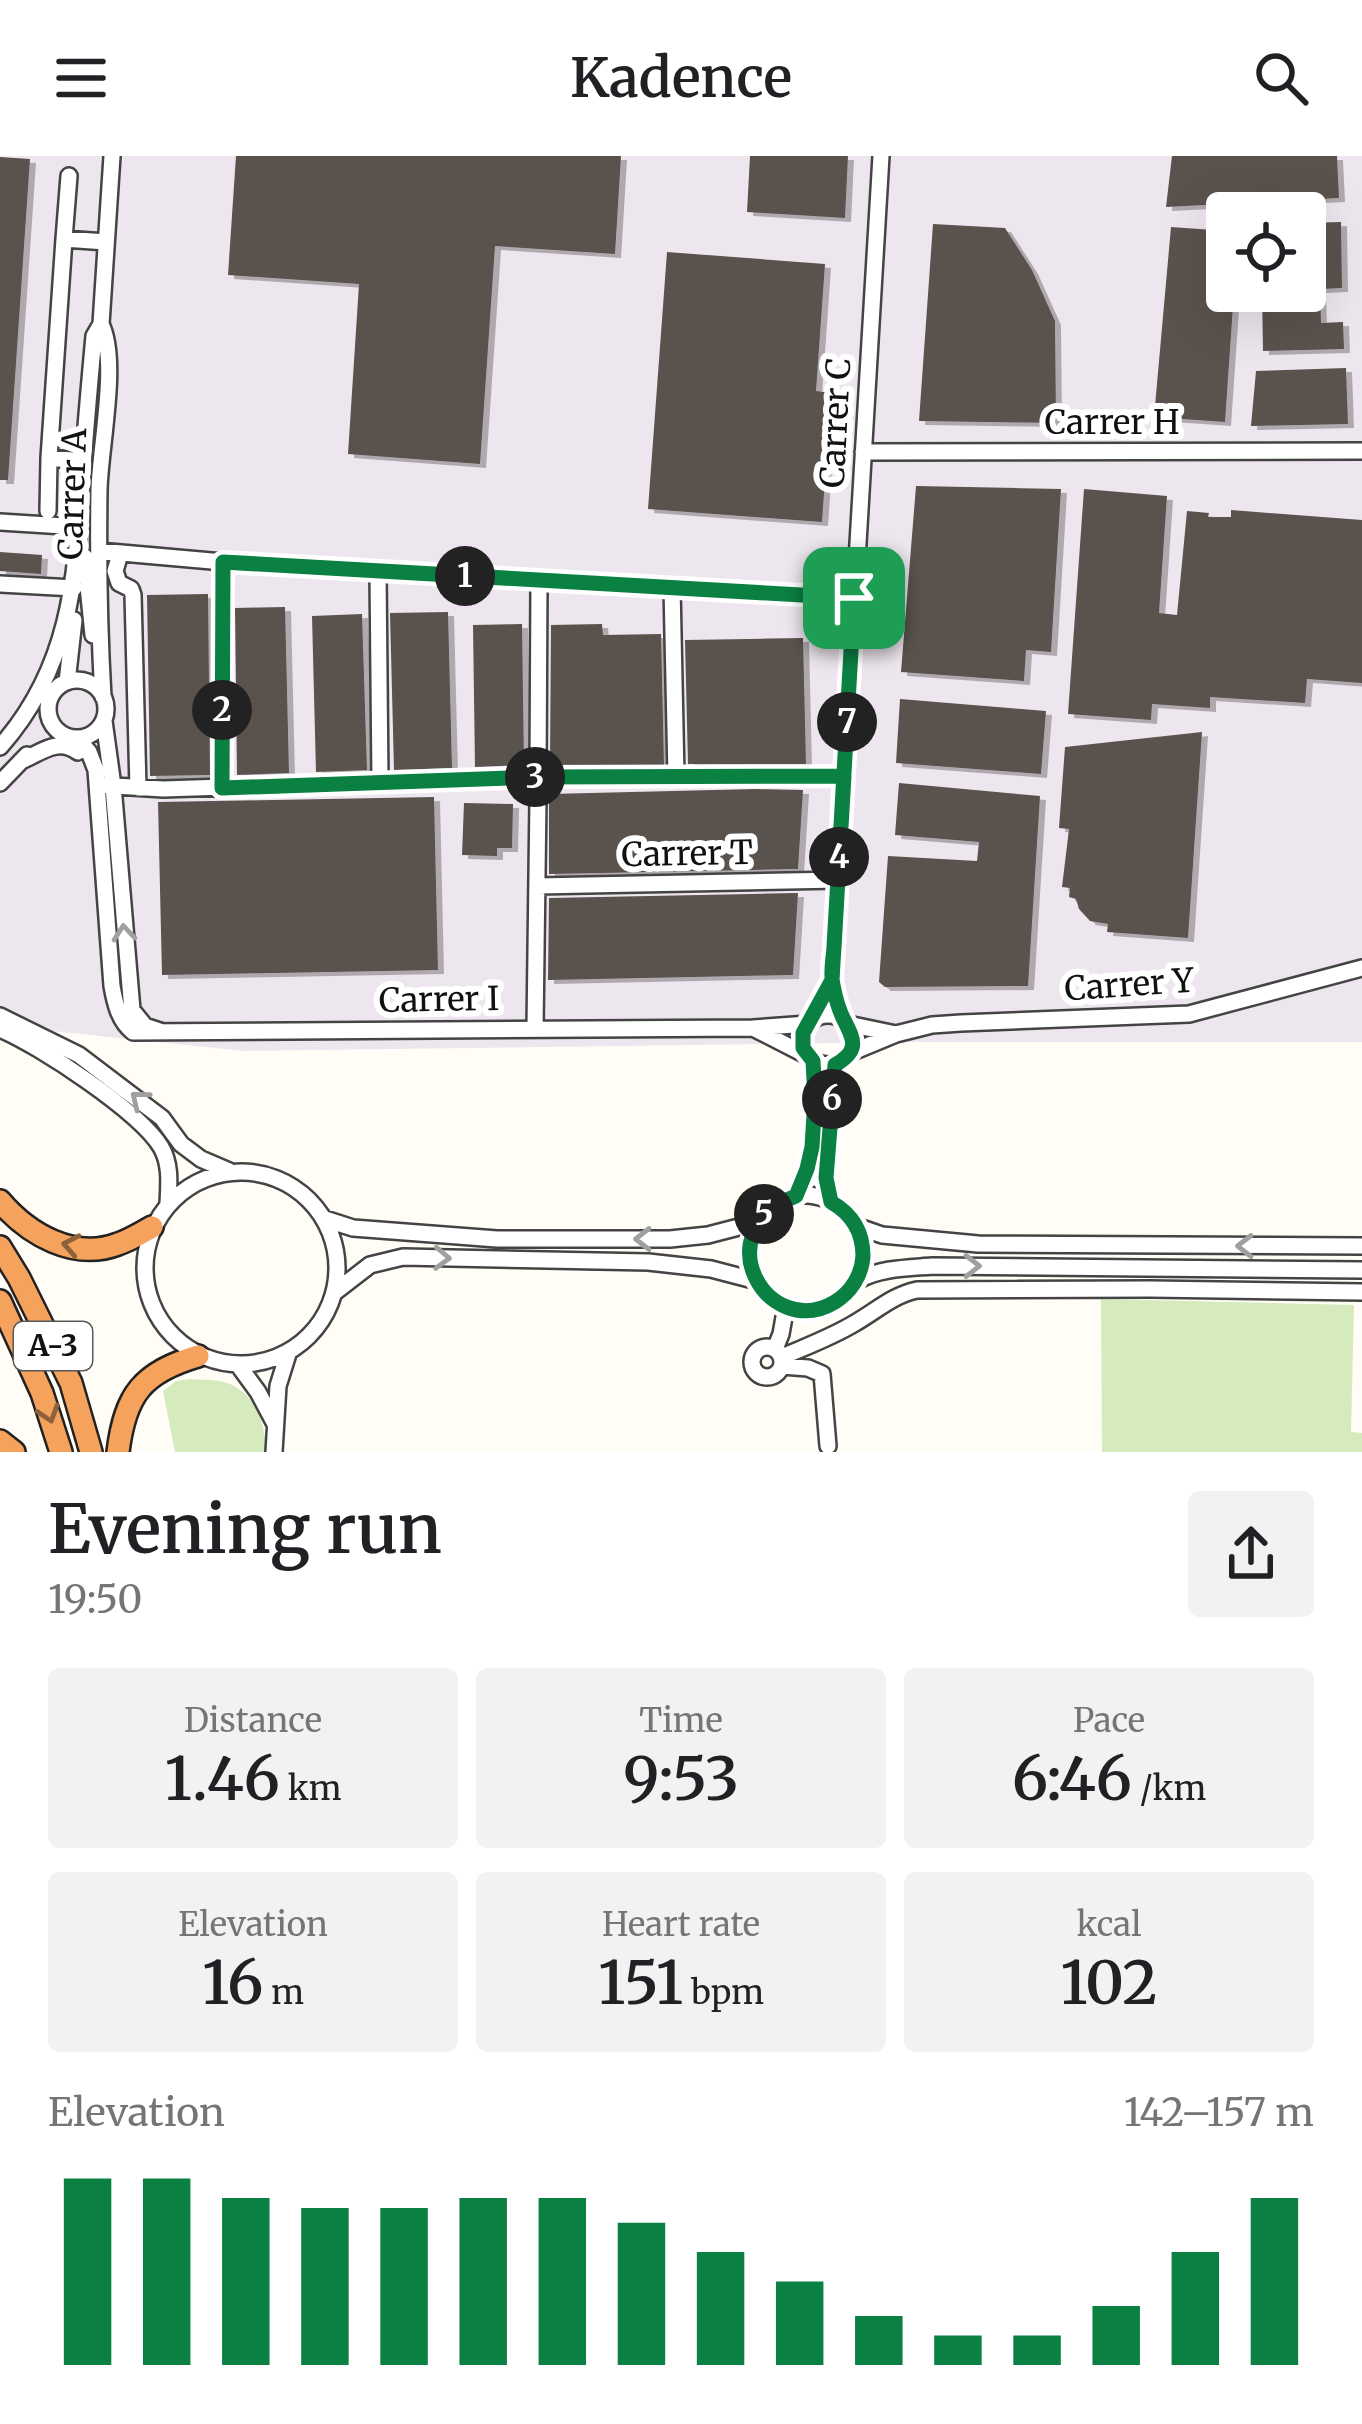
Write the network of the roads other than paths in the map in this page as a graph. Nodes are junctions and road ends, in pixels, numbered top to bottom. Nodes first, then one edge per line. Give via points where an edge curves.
1 (112, 156) edge
2 (881, 156) edge
3 (69, 176) dead end
4 (64, 239) junction
5 (106, 242) junction
6 (101, 324) junction
7 (1362, 451) edge
8 (863, 452) junction
9 (49, 458) junction
10 (83, 461) junction
11 (48, 511) dead end
12 (0, 522) edge
13 (79, 536) junction
14 (99, 551) junction
15 (121, 554) junction
16 (223, 562) junction
17 (378, 571) junction
18 (539, 580) junction
19 (0, 584) edge
20 (672, 587) junction
21 (73, 591) junction
22 (854, 598) junction
23 (101, 668) junction
24 (67, 682) junction
25 (103, 697) junction
26 (50, 700) junction
27 (104, 721) junction
28 (69, 736) junction
29 (0, 747) edge
30 (0, 757) edge
31 (20, 761) junction
32 (676, 776) junction
33 (844, 776) junction
34 (538, 777) junction
35 (103, 780) junction
36 (380, 782) junction
37 (0, 783) edge
38 (138, 788) junction
39 (222, 788) junction
40 (538, 798) dead end
41 (838, 880) junction
42 (537, 886) junction
43 (1362, 968) edge
44 (832, 980) junction
45 (1, 1019) edge
46 (810, 1022) junction
47 (846, 1022) junction
48 (535, 1028) junction
49 (753, 1028) junction
50 (162, 1032) junction
51 (896, 1034) junction
52 (850, 1053) junction
53 (810, 1058) junction
54 (835, 1065) junction
55 (229, 1171) junction
56 (796, 1196) junction
57 (0, 1201) edge
58 (831, 1202) junction
59 (169, 1203) junction
60 (325, 1220) junction
61 (758, 1222) junction
62 (856, 1226) junction
63 (152, 1227) junction
64 (1362, 1246) edge
65 (0, 1247) edge
66 (1362, 1270) edge
67 (857, 1280) junction
68 (757, 1281) junction
69 (335, 1292) junction
70 (1362, 1292) edge
71 (0, 1301) edge
72 (786, 1306) junction
73 (289, 1354) junction
74 (198, 1356) junction
75 (780, 1357) junction
76 (239, 1366) junction
77 (275, 1425) junction
78 (0, 1441) edge
79 (828, 1446) dead end
80 (14, 1452) edge
81 (61, 1452) edge
82 (91, 1452) edge
83 (118, 1452) edge
84 (274, 1452) edge

1 - 5 street, Carrer A
2 - 8 street, Carrer C
3 - 4 street
4 - 5 street
4 - 9 street
5 - 6 street, Carrer A
6 - 10 street, Carrer A
6 - 14 street, Carrer A via 109,362
7 - 8 street, Carrer H
8 - 22 street, Carrer C
9 - 10 street
9 - 11 street
10 - 13 street, Carrer A
12 - 13 street
13 - 21 street
13 - 23 street, Carrer A via 85,531
14 - 15 street
14 - 23 street, Carrer A
15 - 16 street
15 - 38 street via 115,571 133,595
16 - 17 street
16 - 39 street
17 - 18 street
17 - 36 street
18 - 20 street
18 - 34 street
19 - 21 street
20 - 22 street
20 - 32 street
21 - 24 street
21 - 29 street via 49,672
22 - 33 street, Carrer C
23 - 25 street, Carrer A
24 - 25 street via 88,682
24 - 26 street
25 - 27 street
26 - 28 street via 53,725
26 - 30 street
27 - 28 street via 88,736
27 - 35 street
28 - 31 street via 42,743
28 - 35 street via 89,752
31 - 35 street via 51,746 70,747
31 - 37 street
32 - 33 street
32 - 34 street
33 - 41 street, Carrer C
34 - 36 street
35 - 38 street
50 -> 35 street via 132,1010
35 - 50 street, Carrer I via 117,1008 133,1032
36 - 39 street
38 - 39 street
40 - 42 street
41 - 42 street, Carrer T
41 - 44 street, Carrer C
42 - 48 street
43 - 51 street, Carrer Y via 1189,1014 961,1023
44 - 46 street, Carrer C
44 - 47 street, Carrer C
55 -> 45 street via 181,1144 162,1118 79,1055
45 - 59 street via 160,1146
46 - 47 street via 826,1014
46 - 49 street, Carrer I
46 - 53 street via 802,1042
47 - 51 street, Carrer Y
47 - 52 street
48 - 49 street, Carrer I
48 - 50 street, Carrer I
49 - 53 street, Carrer I
51 - 52 street, Carrer Y
52 - 54 street
53 - 54 street
53 - 56 street via 812,1147
54 - 58 street
55 - 59 street
55 - 60 street via 266,1174 300,1191
56 - 58 street
56 - 61 street
63 -> 57 highway via 116,1246 86,1250 46,1240
58 - 62 street
59 - 63 street
61 -> 60 street via 670,1239 496,1239
60 - 69 street via 337,1255
61 - 68 street via 750,1243
64 -> 62 street via 977,1244
62 - 67 street via 863,1261
63 - 74 street via 144,1264 149,1301 168,1334
65 - 82 highway, A-3 via 71,1383
67 -> 66 street via 932,1266
67 - 72 street via 826,1306
69 -> 68 street via 370,1264 403,1257 648,1262
68 - 72 street
69 - 73 street via 318,1328
70 - 75 street via 917,1290
71 -> 81 highway, A-3
72 - 75 street
73 - 76 street
73 - 77 street
74 - 76 street
74 - 83 highway via 148,1377 130,1403
75 - 79 street via 822,1374
76 - 77 street
77 - 84 street
78 - 80 highway

